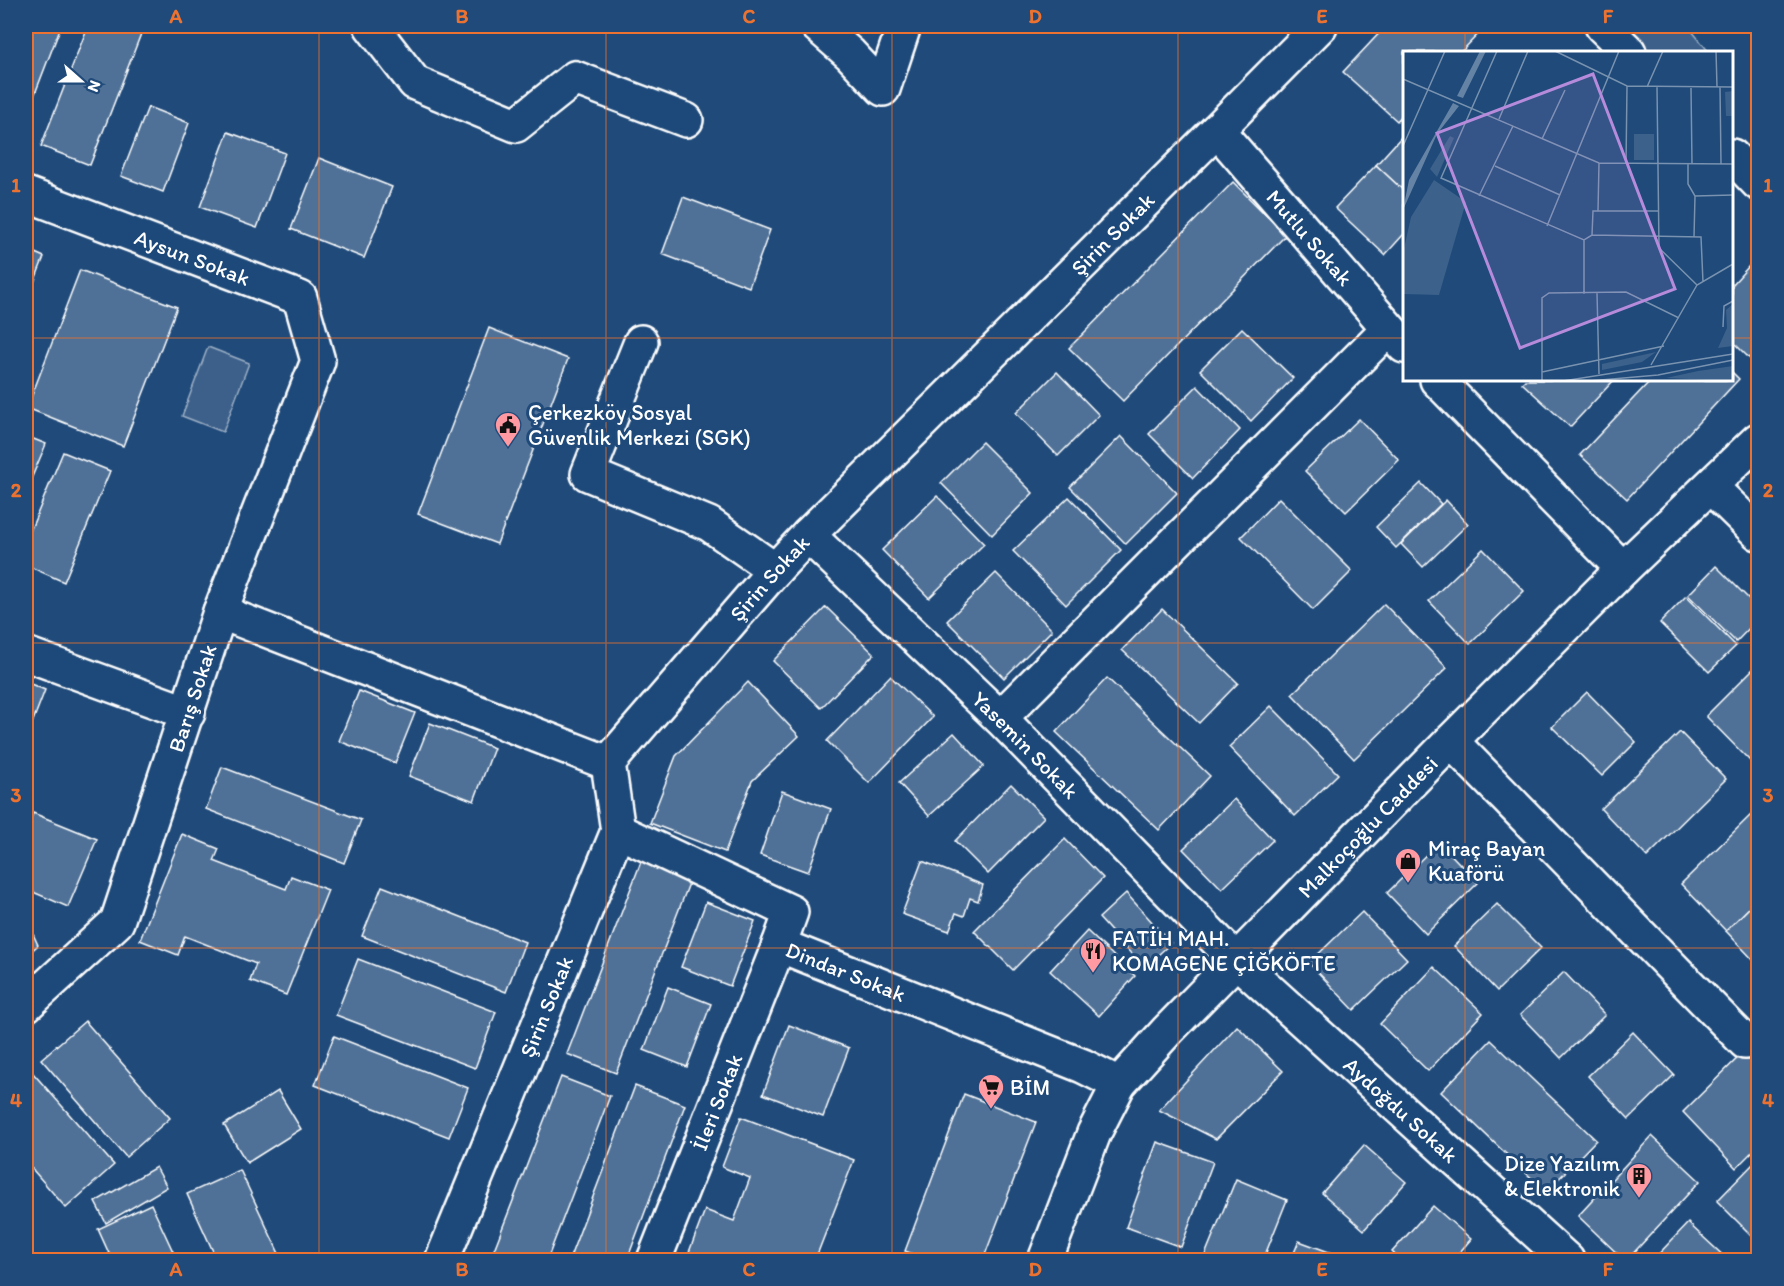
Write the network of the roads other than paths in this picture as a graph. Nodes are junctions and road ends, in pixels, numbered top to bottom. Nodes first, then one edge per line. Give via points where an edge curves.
1 (371, 26) edge
2 (818, 26) edge
3 (904, 26) edge
4 (1320, 26) edge
5 (1602, 26) edge
6 (1628, 51) edge
7 (686, 120) dead end
8 (1217, 129) junction
9 (1733, 158) edge
10 (1758, 183) edge
11 (26, 194) edge
12 (1396, 338) edge
13 (641, 342) dead end
14 (318, 361) joint
15 (1438, 381) edge
16 (1758, 440) edge
17 (1711, 487) junction
18 (1758, 533) edge
19 (808, 535) junction
20 (1623, 569) junction
21 (775, 570) junction
22 (220, 612) junction
23 (26, 654) edge
24 (188, 713) junction
25 (1000, 718) junction
26 (1451, 741) junction
27 (608, 763) junction
28 (618, 831) junction
29 (779, 945) junction
30 (1237, 961) junction
31 (26, 1005) edge
32 (1745, 1042) dead end
33 (1119, 1084) junction
34 (442, 1260) edge
35 (654, 1260) edge
36 (1045, 1260) edge
37 (1567, 1260) edge

1 - 7 street via 415,83 516,125 575,78
2 - 3 street via 883,89
4 - 8 street, Şirin Sokak
5 - 6 street
8 - 12 street, Mutlu Sokak
8 - 19 street, Şirin Sokak
9 - 10 street
11 - 14 street, Aysun Sokak via 300,298
12 - 25 street
13 - 21 street via 588,474 710,524
14 - 22 street, Barış Sokak
15 - 20 street
16 - 17 street, Malkoçoğlu Caddesi
17 - 18 street
17 - 20 street, Malkoçoğlu Caddesi
19 - 21 street, Şirin Sokak
19 - 25 street, Yasemin Sokak
20 - 26 street, Malkoçoğlu Caddesi
21 - 27 street, Şirin Sokak
22 - 24 street, Barış Sokak
22 - 27 street
23 - 24 street
24 - 31 street, Barış Sokak via 117,922
25 - 30 street, Yasemin Sokak
26 - 30 street, Malkoçoğlu Caddesi
26 - 32 street
27 - 28 street
28 - 29 street, Dindar Sokak via 790,912
28 - 34 street, Şirin Sokak
29 - 33 street, Dindar Sokak via 1083,1066
29 - 35 street, İleri Sokak
30 - 33 street, Malkoçoğlu Caddesi
30 - 37 street, Aydoğdu Sokak
33 - 36 street, Malkoçoğlu Caddesi via 1094,1133

